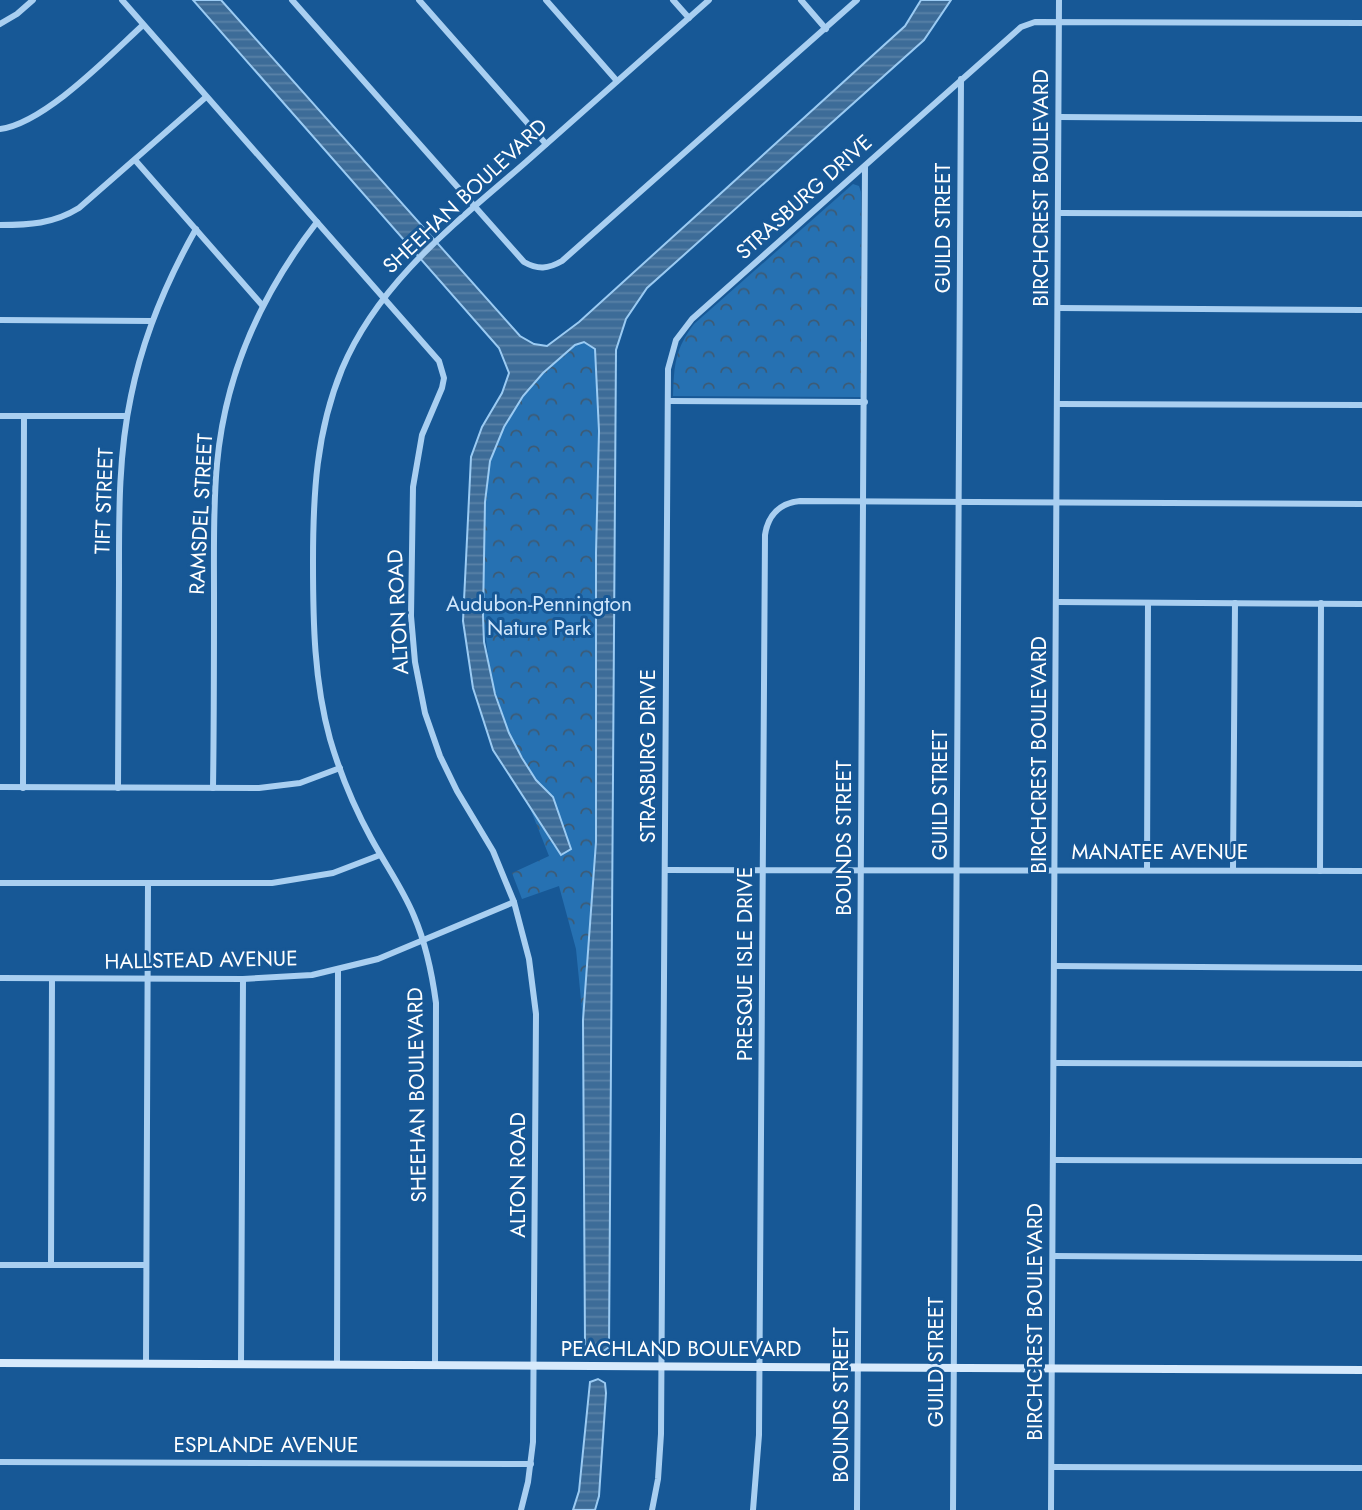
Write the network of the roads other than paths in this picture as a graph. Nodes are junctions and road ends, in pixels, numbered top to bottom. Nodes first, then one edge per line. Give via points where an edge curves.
1 (33, 0) edge
2 (122, 0) edge
3 (292, 0) edge
4 (419, 0) edge
5 (546, 0) edge
6 (673, 0) edge
7 (709, 0) edge
8 (801, 0) edge
9 (857, 0) edge
10 (1059, 0) edge
11 (689, 18) junction
12 (1059, 22) junction
13 (1362, 23) edge
14 (0, 24) edge
15 (143, 25) junction
16 (826, 29) junction
17 (961, 79) junction
18 (617, 81) junction
19 (206, 96) junction
20 (1059, 117) junction
21 (1362, 119) edge
22 (0, 129) edge
23 (546, 144) junction
24 (135, 160) junction
25 (865, 167) junction
26 (474, 207) junction
27 (1059, 213) junction
28 (1362, 214) edge
29 (317, 222) junction
30 (0, 225) edge
31 (196, 229) junction
32 (383, 297) junction
33 (262, 305) junction
34 (1059, 308) junction
35 (1362, 310) edge
36 (0, 320) edge
37 (152, 321) junction
38 (668, 401) junction
39 (864, 402) junction
40 (1058, 404) junction
41 (1362, 405) edge
42 (0, 416) edge
43 (24, 416) junction
44 (127, 416) junction
45 (864, 501) junction
46 (960, 502) junction
47 (1058, 502) junction
48 (1362, 504) edge
49 (1057, 602) junction
50 (1148, 603) junction
51 (1235, 603) junction
52 (1321, 603) junction
53 (1362, 604) edge
54 (340, 768) junction
55 (0, 787) edge
56 (23, 788) junction
57 (118, 788) junction
58 (214, 788) junction
59 (380, 855) junction
60 (1056, 869) junction
61 (665, 870) junction
62 (763, 870) junction
63 (1147, 870) junction
64 (1233, 870) junction
65 (862, 871) junction
66 (1320, 871) junction
67 (1362, 871) edge
68 (957, 872) junction
69 (0, 883) edge
70 (148, 883) junction
71 (514, 902) junction
72 (423, 941) junction
73 (1055, 966) junction
74 (1362, 968) edge
75 (338, 970) junction
76 (0, 978) edge
77 (52, 978) junction
78 (147, 979) junction
79 (243, 979) junction
80 (1055, 1063) junction
81 (1362, 1064) edge
82 (1054, 1160) junction
83 (1362, 1161) edge
84 (1053, 1256) junction
85 (1362, 1258) edge
86 (0, 1265) edge
87 (51, 1265) junction
88 (146, 1265) junction
89 (0, 1363) edge
90 (146, 1364) junction
91 (241, 1364) junction
92 (337, 1365) junction
93 (435, 1365) junction
94 (534, 1366) junction
95 (661, 1366) junction
96 (760, 1366) junction
97 (858, 1367) junction
98 (954, 1367) junction
99 (1052, 1368) junction
100 (1362, 1370) edge
101 (0, 1462) edge
102 (531, 1464) junction
103 (1052, 1467) junction
104 (1362, 1468) edge
105 (521, 1510) edge
106 (652, 1510) edge
107 (753, 1510) edge
108 (857, 1510) edge
109 (953, 1510) edge
110 (1051, 1510) edge

1 - 14 street
2 - 15 street, ALTON ROAD
3 - 26 street
4 - 23 street
5 - 18 street
6 - 11 street
7 - 11 street, SHEEHAN BOULEVARD
8 - 16 street
9 - 16 street
10 - 12 street, BIRCHCREST BOULEVARD
11 - 18 street, SHEEHAN BOULEVARD
12 - 13 street, STRASBURG DRIVE
12 - 17 street, STRASBURG DRIVE via 1021,27
12 - 20 street, BIRCHCREST BOULEVARD
15 - 19 street, ALTON ROAD
15 - 22 street via 48,108
16 - 26 street via 552,267 532,267 524,262
17 - 25 street, STRASBURG DRIVE
17 - 46 street, GUILD STREET
18 - 23 street, SHEEHAN BOULEVARD
19 - 24 street
19 - 29 street, ALTON ROAD
20 - 21 street
20 - 27 street, BIRCHCREST BOULEVARD
23 - 26 street, SHEEHAN BOULEVARD
24 - 30 street via 61,218 34,225
24 - 31 street
25 - 38 street, STRASBURG DRIVE via 680,333 670,357
25 - 39 street, BOUNDS STREET
26 - 32 street, SHEEHAN BOULEVARD
27 - 28 street
27 - 34 street, BIRCHCREST BOULEVARD
29 - 32 street, ALTON ROAD
29 - 33 street, RAMSDEL STREET
31 - 33 street
31 - 37 street, TIFT STREET
32 - 54 street, SHEEHAN BOULEVARD via 353,344 334,390 320,437 314,485 314,651 323,708
32 - 71 street, ALTON ROAD via 439,361 444,379 422,435 413,487 411,616 419,687 440,756 493,851
33 - 58 street, RAMSDEL STREET via 233,379 217,464
34 - 35 street
34 - 40 street, BIRCHCREST BOULEVARD
36 - 37 street
37 - 44 street, TIFT STREET
38 - 39 street
38 - 61 street, STRASBURG DRIVE
39 - 45 street, BOUNDS STREET
40 - 41 street
40 - 47 street, BIRCHCREST BOULEVARD
42 - 43 street
43 - 44 street
43 - 56 street
44 - 57 street, TIFT STREET via 119,492
45 - 46 street, PRESQUE ISLE DRIVE
45 - 62 street, PRESQUE ISLE DRIVE via 792,502 776,511 767,526
45 - 65 street, BOUNDS STREET
46 - 47 street, PRESQUE ISLE DRIVE
46 - 68 street, GUILD STREET
47 - 48 street, PRESQUE ISLE DRIVE
47 - 49 street, BIRCHCREST BOULEVARD
49 - 50 street
49 - 60 street, BIRCHCREST BOULEVARD
50 - 51 street
50 - 63 street
51 - 52 street
51 - 64 street
52 - 53 street
52 - 66 street
54 - 58 street via 283,786
54 - 59 street, SHEEHAN BOULEVARD
55 - 56 street
56 - 57 street
57 - 58 street
59 - 70 street via 332,873 287,882
59 - 72 street, SHEEHAN BOULEVARD via 405,897
60 - 63 street, MANATEE AVENUE
60 - 68 street, MANATEE AVENUE
60 - 73 street, BIRCHCREST BOULEVARD
61 - 62 street, MANATEE AVENUE
61 - 95 street, STRASBURG DRIVE
62 - 65 street, MANATEE AVENUE
62 - 96 street, PRESQUE ISLE DRIVE
63 - 64 street, MANATEE AVENUE
64 - 66 street, MANATEE AVENUE
65 - 68 street, MANATEE AVENUE
65 - 97 street, BOUNDS STREET
66 - 67 street, MANATEE AVENUE
68 - 98 street, GUILD STREET
69 - 70 street
70 - 78 street
71 - 72 street, HALLSTEAD AVENUE
71 - 94 street, ALTON ROAD via 529,959 536,1014
72 - 75 street, HALLSTEAD AVENUE
72 - 93 street, SHEEHAN BOULEVARD via 438,1024
73 - 74 street
73 - 80 street, BIRCHCREST BOULEVARD
75 - 79 street, HALLSTEAD AVENUE
75 - 92 street
76 - 77 street, HALLSTEAD AVENUE
77 - 78 street, HALLSTEAD AVENUE
77 - 87 street
78 - 79 street, HALLSTEAD AVENUE
78 - 88 street
79 - 91 street
80 - 81 street
80 - 82 street, BIRCHCREST BOULEVARD
82 - 83 street
82 - 84 street, BIRCHCREST BOULEVARD
84 - 85 street
84 - 99 street, BIRCHCREST BOULEVARD
86 - 87 street
87 - 88 street
88 - 90 street
89 - 90 street, PEACHLAND BOULEVARD
90 - 91 street, PEACHLAND BOULEVARD
91 - 92 street, PEACHLAND BOULEVARD
92 - 93 street, PEACHLAND BOULEVARD
93 - 94 street, PEACHLAND BOULEVARD
94 - 95 street, PEACHLAND BOULEVARD
94 - 102 street, ALTON ROAD
95 - 96 street, PEACHLAND BOULEVARD
95 - 106 street, STRASBURG DRIVE via 660,1453
96 - 97 street, PEACHLAND BOULEVARD
96 - 107 street, PRESQUE ISLE DRIVE
97 - 98 street, PEACHLAND BOULEVARD
97 - 108 street, BOUNDS STREET
98 - 99 street, PEACHLAND BOULEVARD
98 - 109 street, GUILD STREET
99 - 100 street, PEACHLAND BOULEVARD
99 - 103 street, BIRCHCREST BOULEVARD
101 - 102 street, ESPLANDE AVENUE
102 - 105 street, ALTON ROAD
103 - 104 street
103 - 110 street, BIRCHCREST BOULEVARD

